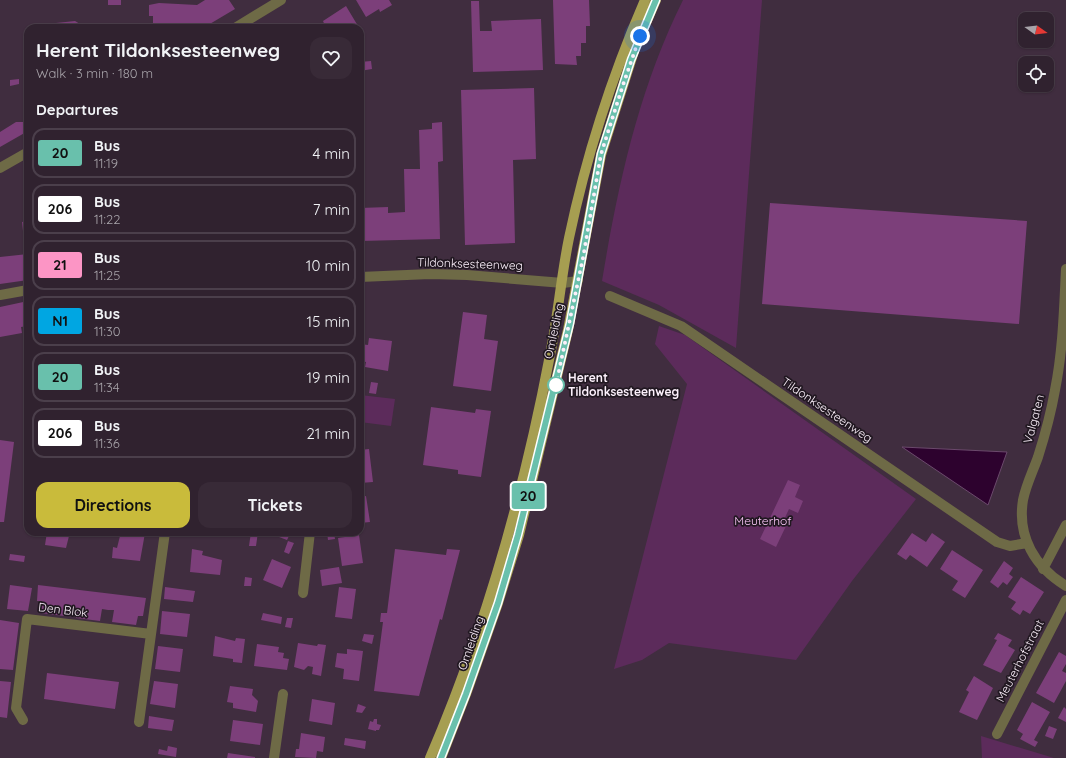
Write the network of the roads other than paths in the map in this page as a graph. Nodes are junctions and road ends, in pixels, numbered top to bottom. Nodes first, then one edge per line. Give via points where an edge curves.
1 (281, 0) edge
2 (645, 0) edge
3 (656, 0) edge
4 (242, 24) edge
5 (24, 154) edge
6 (0, 168) edge
7 (1066, 269) edge
8 (364, 277) edge
9 (578, 281) junction
10 (563, 283) junction
11 (24, 291) edge
12 (0, 295) edge
13 (610, 296) dead end
14 (1066, 525) edge
15 (164, 536) edge
16 (310, 536) edge
17 (1027, 543) junction
18 (1043, 569) junction
19 (1066, 586) edge
20 (303, 593) dead end
21 (1066, 600) edge
22 (151, 634) junction
23 (283, 694) dead end
24 (23, 720) dead end
25 (139, 722) dead end
26 (997, 734) dead end
27 (274, 758) edge
28 (430, 758) edge
29 (441, 758) edge

1 - 4 street
2 - 10 main road, Omleiding via 623,54 586,167 569,237
3 - 9 main road, Omleiding via 633,55 601,154
5 - 6 street
7 - 17 street, Valgaten via 1057,381 1046,431 1023,501 1022,520
8 - 10 street, Tildonksesteenweg via 467,275
9 - 10 street, Tildonksesteenweg
9 - 29 main road, Omleiding via 557,381 518,535 498,603
10 - 28 main road, Omleiding via 550,355 517,500 475,639
11 - 12 street
13 - 17 street, Tildonksesteenweg via 681,326 997,542 1010,546
14 - 18 street
15 - 22 street
16 - 20 street
17 - 18 street, Valgaten
18 - 19 street
21 - 26 street, Meuterhofstraat
22 - 24 street, Den Blok via 27,619 16,708
22 - 25 street
23 - 27 street

